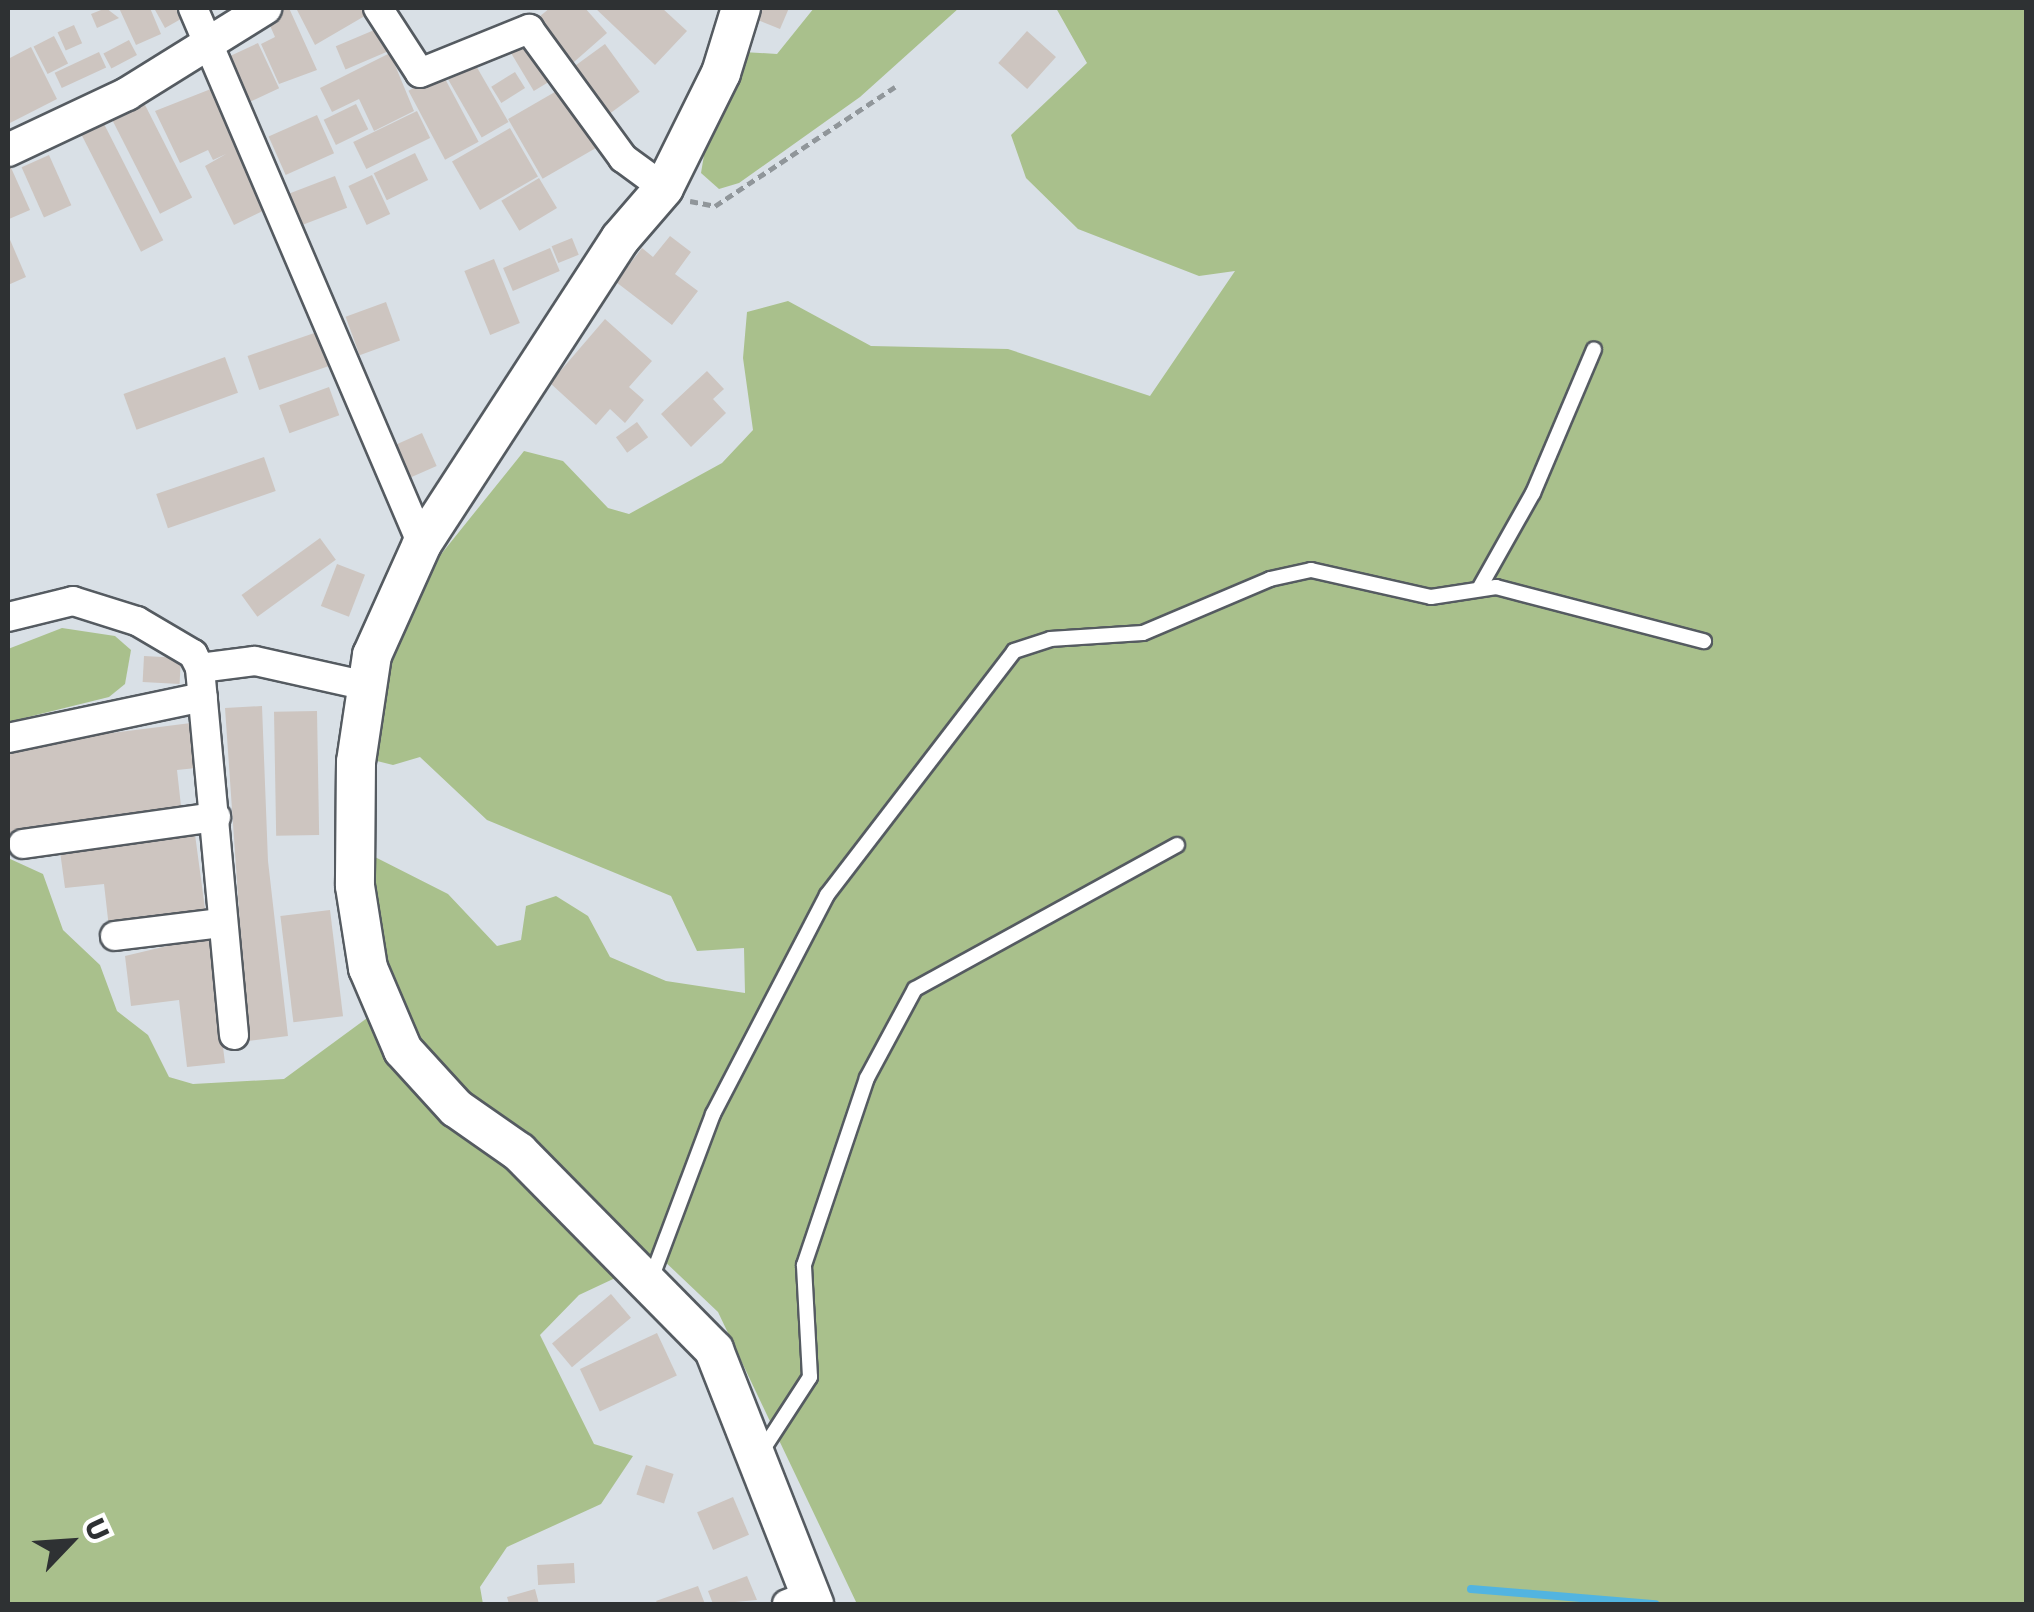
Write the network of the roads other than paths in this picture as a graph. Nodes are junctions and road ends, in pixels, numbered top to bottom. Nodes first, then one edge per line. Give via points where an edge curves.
1 (193, 8) edge
2 (265, 8) edge
3 (378, 8) edge
4 (741, 8) edge
5 (206, 44) junction
6 (8, 150) edge
7 (664, 188) junction
8 (1594, 350) dead end
9 (422, 544) junction
10 (1480, 587) junction
11 (8, 617) edge
12 (1704, 640) dead end
13 (200, 668) junction
14 (367, 686) junction
15 (203, 697) junction
16 (8, 738) edge
17 (216, 817) junction
18 (23, 844) dead end
19 (1177, 845) dead end
20 (221, 923) junction
21 (115, 936) dead end
22 (234, 1035) dead end
23 (650, 1280) junction
24 (760, 1454) junction
25 (804, 1601) edge

1 - 5 street
2 - 5 street
3 - 7 street via 420,73 529,29 623,158
4 - 7 main road via 722,72
5 - 6 street via 79,119
5 - 9 street via 264,160
7 - 9 main road via 620,240
8 - 10 lane via 1534,492
9 - 14 main road via 372,654
10 - 12 lane
10 - 23 lane via 1431,597 1311,570 1270,578 1143,634 1030,642 1000,663 827,895 713,1114
11 - 13 street via 72,601 137,621 193,654
13 - 14 street via 255,661
13 - 15 street
14 - 23 main road via 356,762 355,886 368,968 403,1050 456,1108 519,1152
15 - 16 street
15 - 17 street
17 - 18 street
17 - 20 street
19 - 24 lane via 915,988 867,1078 804,1265 810,1377
20 - 21 street
20 - 22 street
23 - 24 main road via 714,1350
24 - 25 main road

